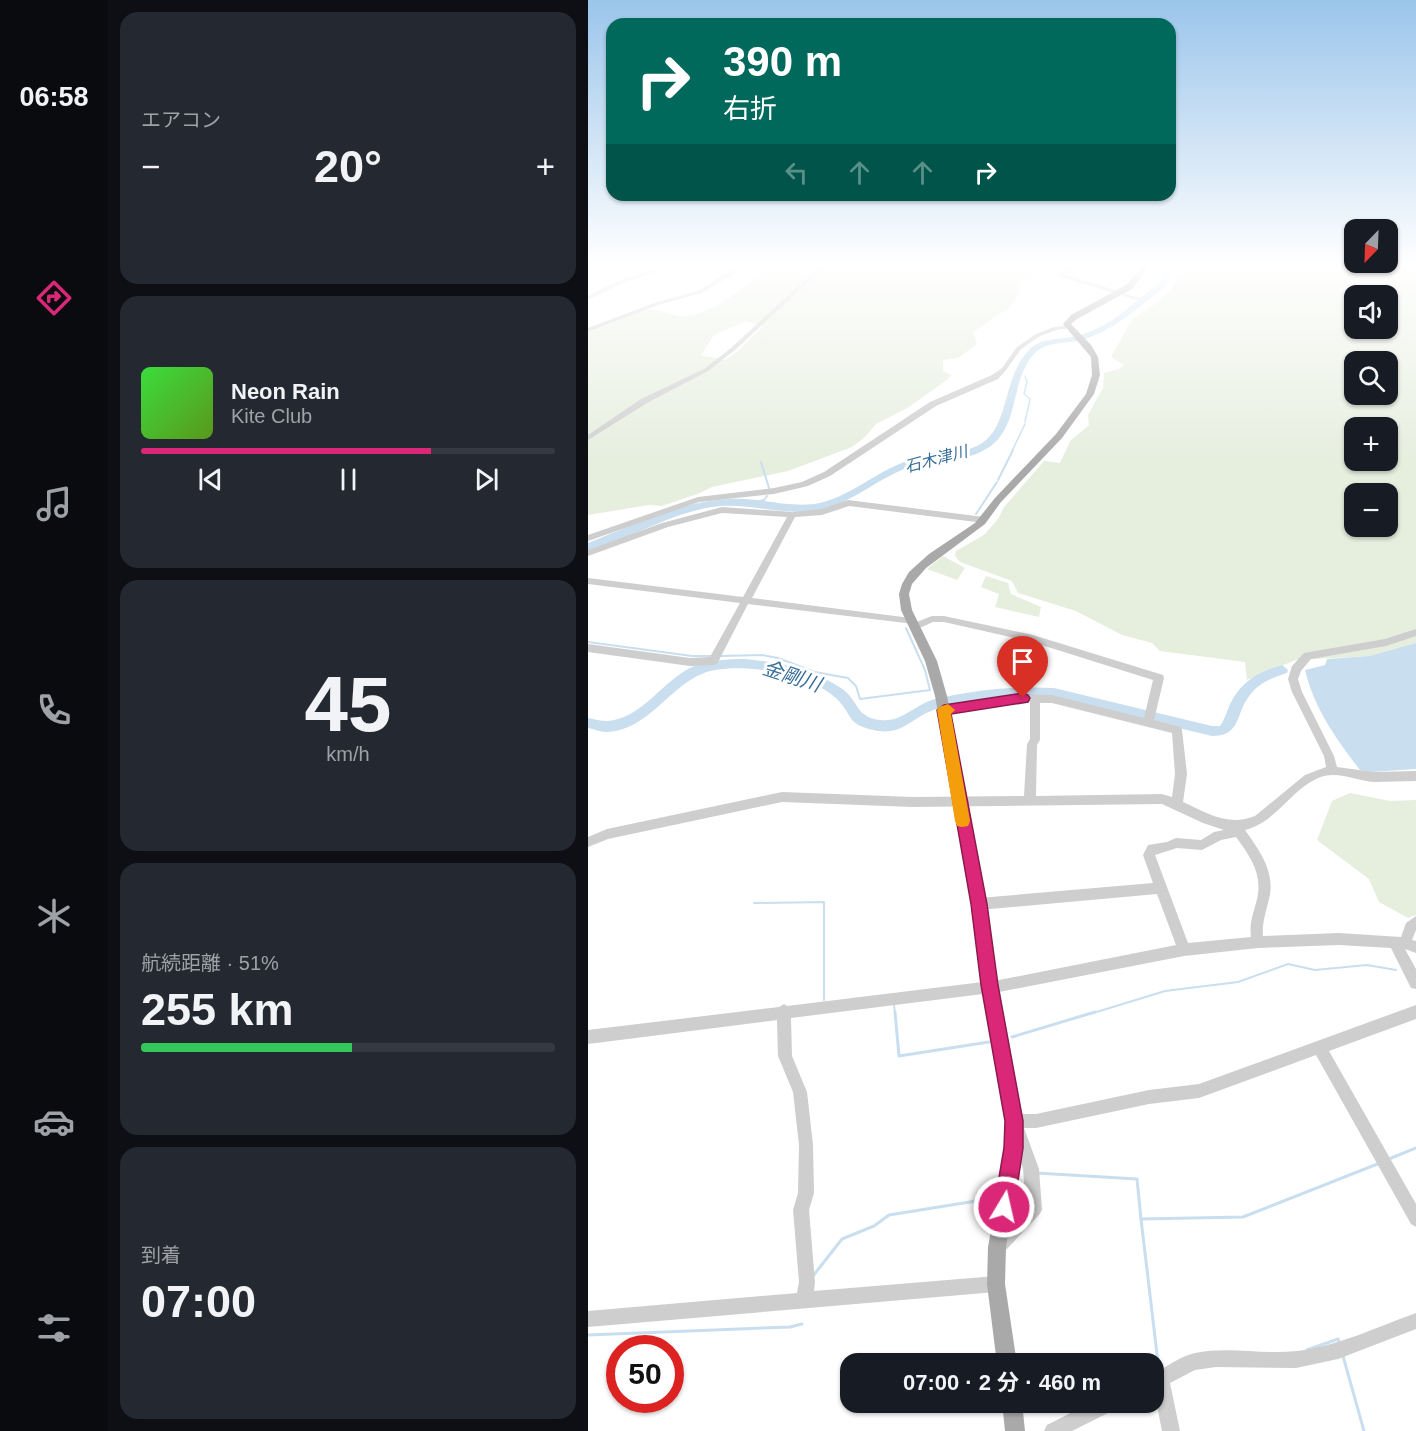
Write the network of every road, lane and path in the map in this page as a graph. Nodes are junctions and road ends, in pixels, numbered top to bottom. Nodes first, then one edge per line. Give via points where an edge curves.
1 (752, 332) edge
2 (1050, 332) edge
3 (1072, 332) edge
4 (616, 422) junction
5 (588, 431) edge
6 (588, 438) edge
7 (792, 515) junction
8 (984, 520) junction
9 (588, 538) edge
10 (588, 553) edge
11 (588, 581) edge
12 (745, 602) junction
13 (913, 624) junction
14 (1416, 632) edge
15 (588, 648) edge
16 (1035, 698) junction
17 (942, 703) junction
18 (1148, 722) junction
19 (1333, 771) junction
20 (1416, 776) edge
21 (958, 800) junction
22 (1030, 801) junction
23 (1178, 803) junction
24 (1238, 828) junction
25 (588, 842) edge
26 (1160, 888) junction
27 (979, 904) junction
28 (1416, 922) edge
29 (1258, 942) junction
30 (1405, 944) edge
31 (1184, 950) junction
32 (1416, 983) edge
33 (990, 985) junction
34 (784, 1011) junction
35 (1416, 1012) edge
36 (588, 1038) edge
37 (1319, 1047) junction
38 (1014, 1121) junction
39 (1416, 1219) edge
40 (997, 1247) junction
41 (996, 1284) junction
42 (804, 1300) junction
43 (588, 1319) edge
44 (1416, 1321) edge
45 (1005, 1353) edge
46 (1164, 1377) edge
47 (1164, 1406) edge
48 (1013, 1413) edge
49 (1090, 1413) edge
50 (1015, 1431) edge
51 (1053, 1431) edge
52 (1171, 1431) edge

1 - 4 street via 706,370 644,401
2 - 9 street via 1019,348 995,377 933,404 827,474 805,484 698,500
3 - 8 main road via 1085,343 1096,362 1091,393
4 - 5 street
4 - 6 street
7 - 8 street via 822,512 848,503
7 - 10 street via 722,510 696,515
7 - 12 street
8 - 13 main road via 926,562 909,580 904,602
11 - 12 street
12 - 13 street
12 - 15 street via 712,661 690,662
13 - 17 main road via 932,663
13 - 18 street via 944,619 1033,639 1159,678
14 - 19 street via 1386,642 1308,656 1296,669 1293,679
16 - 17 street
16 - 18 street
16 - 22 street
17 - 21 main road
18 - 23 street via 1178,730
19 - 20 street via 1374,777
19 - 24 street via 1315,775 1289,792 1269,813
21 - 22 street
21 - 25 street via 782,797 630,829
21 - 27 main road
22 - 23 street via 1162,799
23 - 24 street
24 - 26 street via 1202,845 1176,843 1152,849 1149,855
24 - 29 street via 1261,863 1266,880 1255,922
26 - 27 street
26 - 31 street
27 - 33 main road
28 - 30 street via 1410,927
29 - 30 street via 1339,939
29 - 31 street
30 - 32 street
31 - 33 street
33 - 34 street
33 - 38 main road
34 - 36 street
34 - 42 street via 785,1056 800,1092 806,1145 806,1193 801,1210 807,1282
35 - 37 street
37 - 38 street via 1199,1091 1149,1097 1036,1121
37 - 39 street
38 - 40 main road via 1014,1148
38 - 40 street via 1032,1173 1034,1210
40 - 41 main road
41 - 42 street
41 - 45 main road
42 - 43 street
44 - 46 street via 1341,1350 1296,1360 1193,1362
47 - 52 street
48 - 50 main road
49 - 51 street

